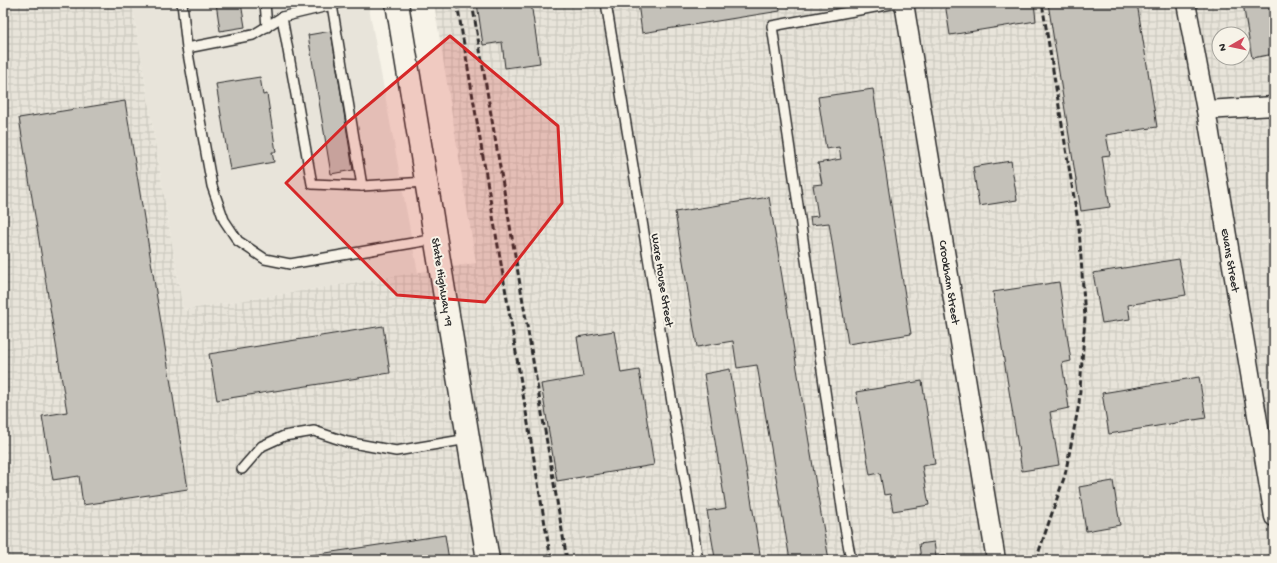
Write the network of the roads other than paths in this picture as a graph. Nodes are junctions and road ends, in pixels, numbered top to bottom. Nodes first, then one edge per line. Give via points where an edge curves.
1 (182, 3) edge
2 (265, 3) edge
3 (397, 3) edge
4 (606, 3) edge
5 (897, 3) edge
6 (904, 3) edge
7 (1186, 3) edge
8 (335, 4) edge
9 (282, 17) junction
10 (267, 27) junction
11 (187, 48) junction
12 (1274, 106) edge
13 (1206, 110) junction
14 (426, 182) junction
15 (362, 186) junction
16 (436, 239) junction
17 (468, 439) junction
18 (1270, 461) edge
19 (242, 469) dead end
20 (1274, 517) edge
21 (488, 560) edge
22 (698, 560) edge
23 (851, 560) edge
24 (996, 560) edge

1 - 11 lane
2 - 10 lane
3 - 14 main road, State Highway 19
4 - 22 lane, Ware House Street
5 - 23 lane via 772,26
6 - 24 street, Crookham Street
7 - 13 street, Evans Street
8 - 9 lane
8 - 15 lane
9 - 10 lane
9 - 15 lane via 312,184
10 - 11 lane via 253,36
11 - 16 lane via 212,186 224,220 238,241 265,259 290,264
12 - 13 street
13 - 18 street, Evans Street
14 - 15 lane
14 - 16 main road, State Highway 19
16 - 17 main road, State Highway 19
17 - 19 lane via 396,451 347,442 314,431 284,436 262,446
17 - 21 main road, State Highway 19
18 - 20 street, Evans Street

